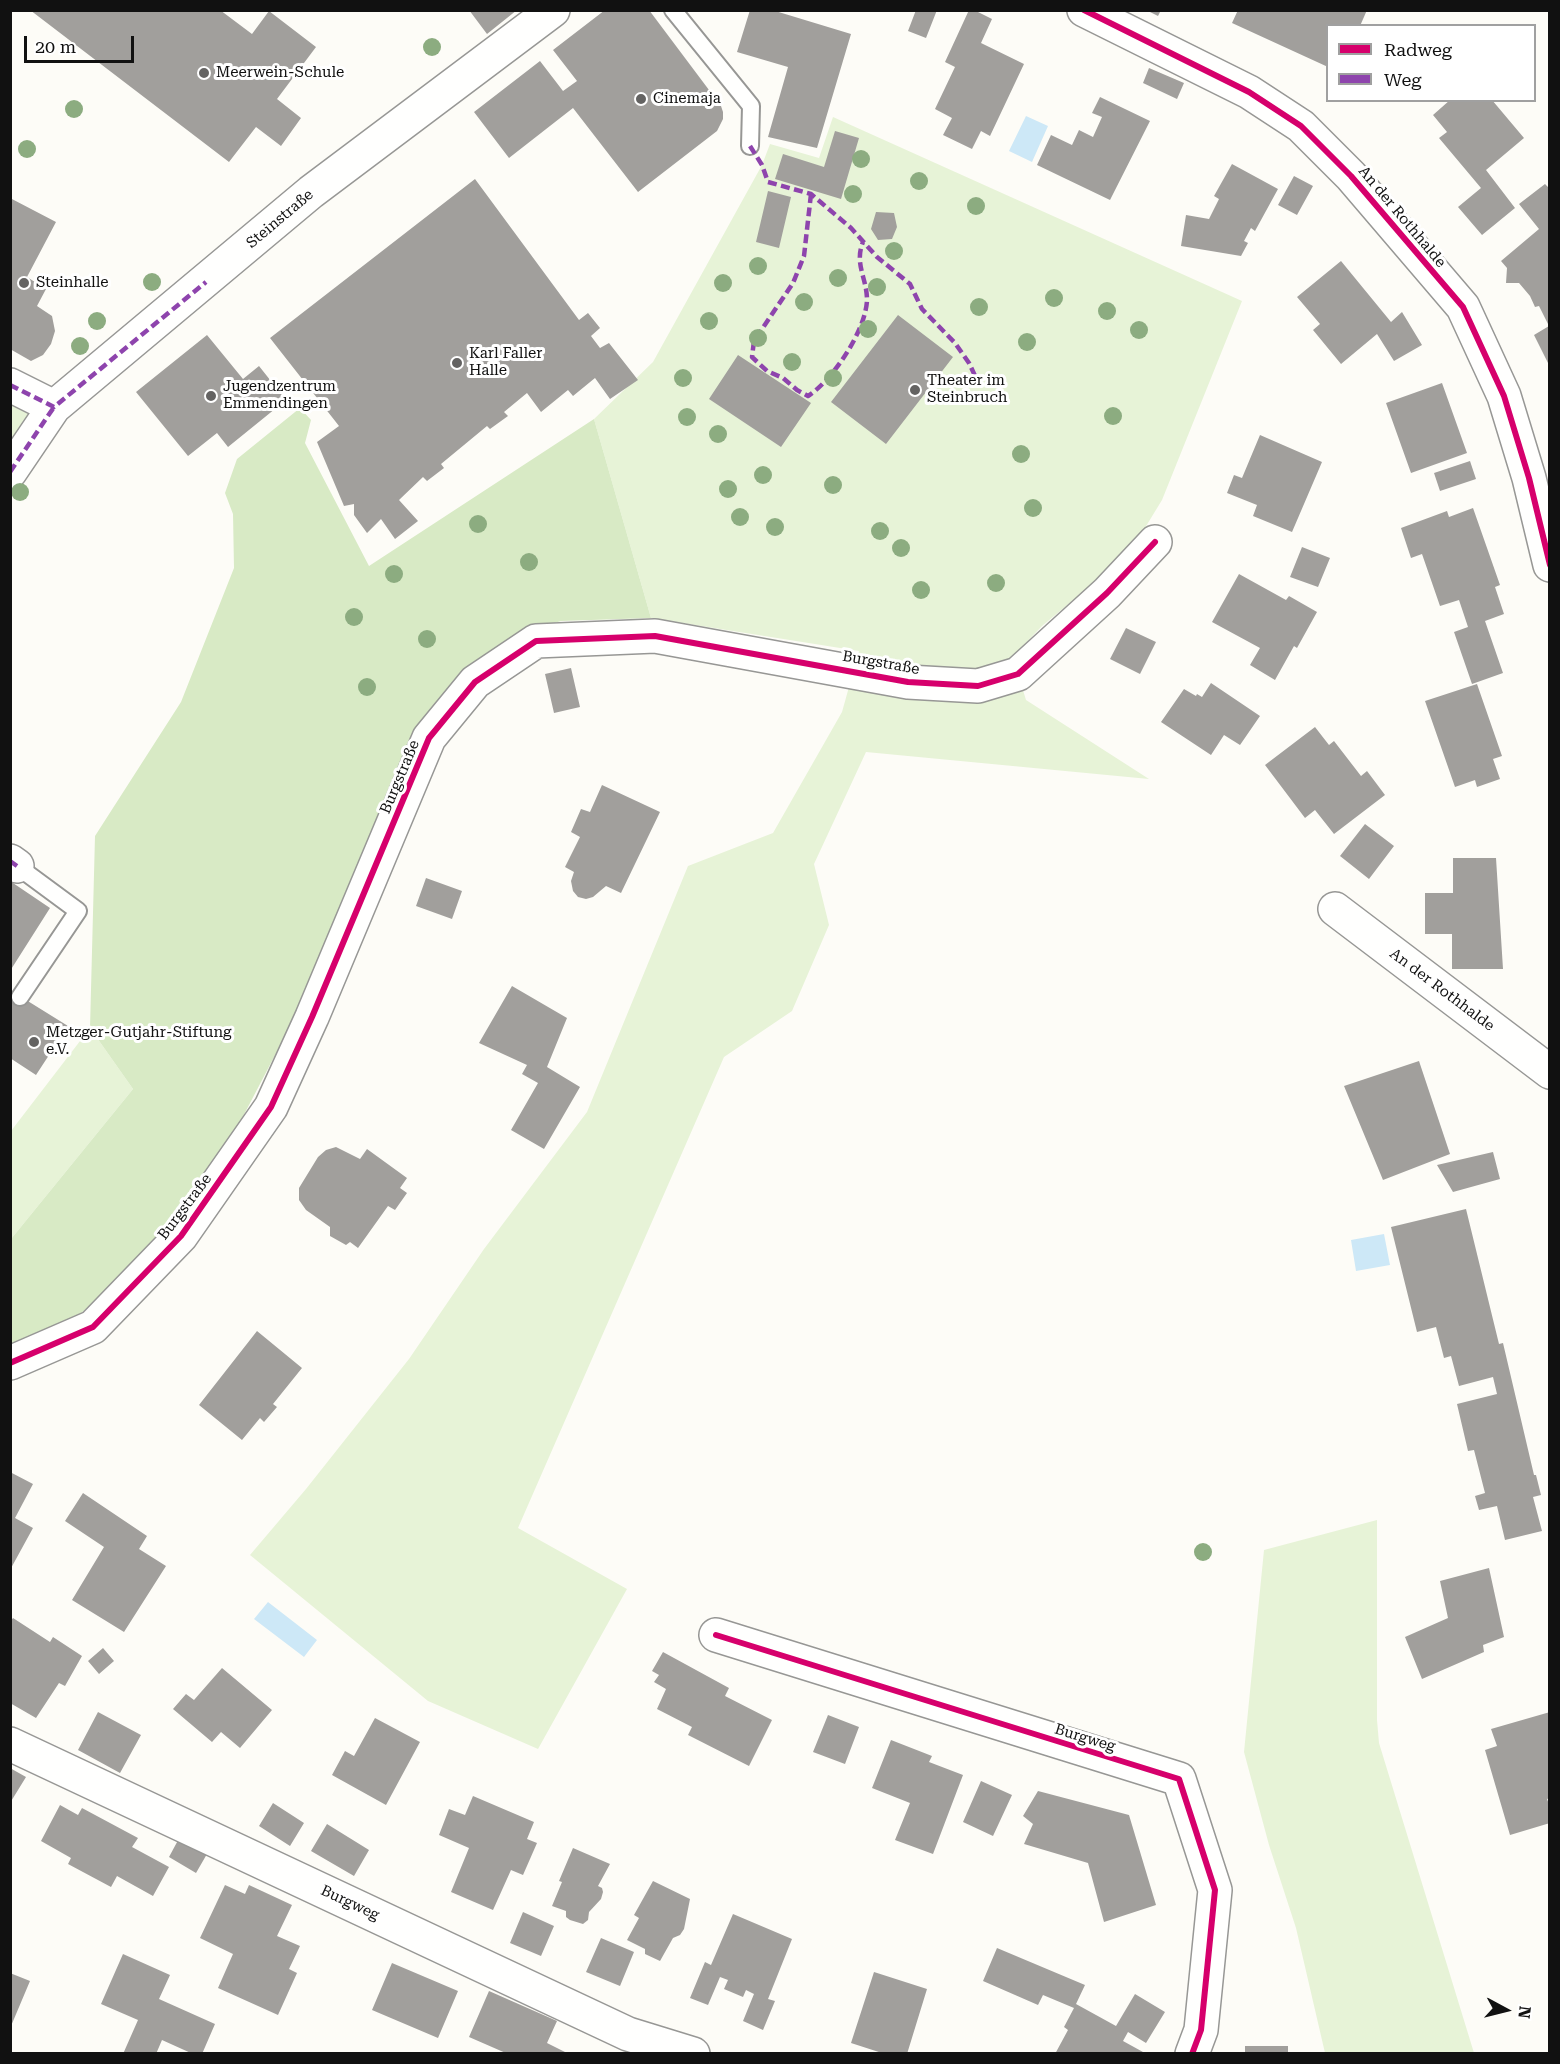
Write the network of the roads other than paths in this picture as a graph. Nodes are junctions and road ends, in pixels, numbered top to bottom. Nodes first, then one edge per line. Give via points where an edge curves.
1 (554, 10) edge
2 (673, 10) edge
3 (1084, 10) edge
4 (750, 146) dead end
5 (10, 385) edge
6 (54, 407) junction
7 (10, 472) edge
8 (1155, 542) dead end
9 (1550, 565) edge
10 (14, 863) edge
11 (1335, 909) dead end
12 (20, 997) dead end
13 (1550, 1072) edge
14 (10, 1363) edge
15 (716, 1635) dead end
16 (10, 1744) edge
17 (693, 2054) edge
18 (1192, 2054) edge

1 - 6 street, Steinstraße via 311,192
2 - 4 lane via 751,106
3 - 9 street, An der Rothhalde via 1249,92 1301,126 1351,176 1448,290 1462,308 1504,396
5 - 6 street
6 - 7 street, Steinstraße
8 - 14 street, Burgstraße via 1107,593 1018,674 978,686 908,682 655,636 536,641 475,682 429,738 271,1107 181,1236 93,1327
10 - 12 lane via 78,911
11 - 13 street, An der Rothhalde
15 - 18 street, Burgweg via 1179,1779 1215,1890 1228,1901 1201,2030
16 - 17 street, Burgweg via 628,2034

